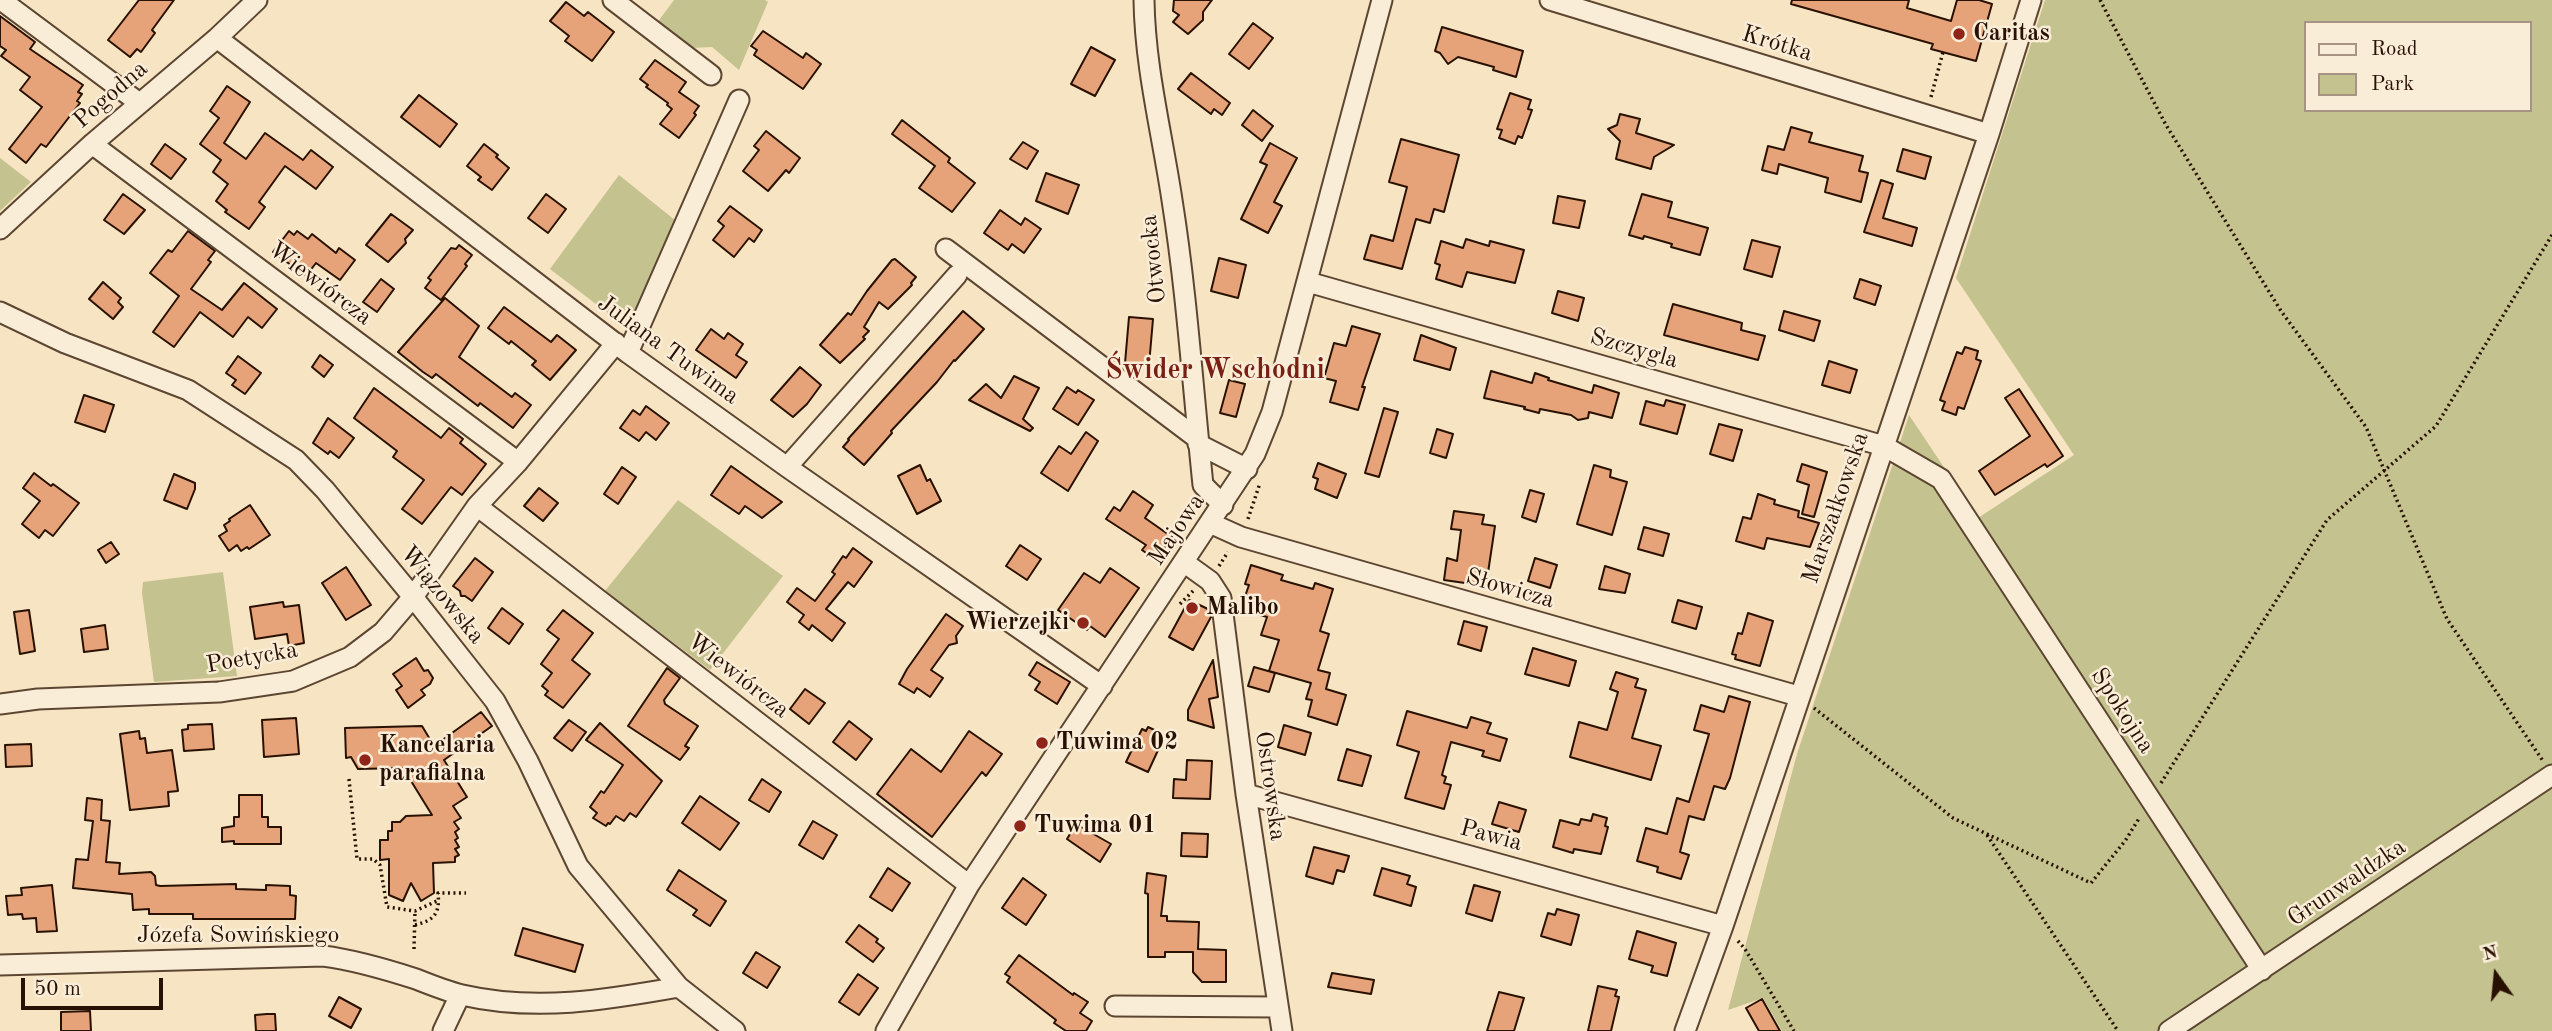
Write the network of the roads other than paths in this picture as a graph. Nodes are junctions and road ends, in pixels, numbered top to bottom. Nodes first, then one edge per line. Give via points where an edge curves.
1 (1, 0) edge
2 (257, 0) edge
3 (613, 0) edge
4 (1144, 0) edge
5 (1382, 0) edge
6 (1550, 0) edge
7 (2031, 0) edge
8 (217, 38) junction
9 (711, 75) dead end
10 (739, 100) dead end
11 (138, 102) junction
12 (1989, 134) junction
13 (92, 144) junction
14 (0, 229) edge
15 (946, 250) dead end
16 (957, 275) dead end
17 (1308, 282) junction
18 (0, 312) edge
19 (622, 348) junction
20 (1198, 441) junction
21 (1884, 446) junction
22 (518, 463) junction
23 (787, 467) junction
24 (1247, 470) junction
25 (1941, 478) joint
26 (1223, 505) junction
27 (477, 506) junction
28 (1210, 523) junction
29 (1185, 563) junction
30 (413, 597) junction
31 (1102, 686) junction
32 (1798, 696) junction
33 (0, 704) edge
34 (2548, 769) edge
35 (1246, 794) junction
36 (969, 885) junction
37 (1723, 926) junction
38 (0, 965) edge
39 (2262, 970) junction
40 (679, 987) junction
41 (460, 995) junction
42 (1115, 1006) dead end
43 (1278, 1007) junction
44 (443, 1031) edge
45 (735, 1031) edge
46 (886, 1031) edge
47 (1282, 1031) edge
48 (1685, 1031) edge
49 (2169, 1031) edge

1 - 11 street
2 - 8 street, Pogodna
3 - 9 street
4 - 20 street, Otwocka
5 - 17 street, Majowa
6 - 12 street, Krótka
7 - 12 street, Marszałkowska
8 - 11 street, Pogodna
8 - 19 street, Juliana Tuwima
10 - 19 street, Poetycka
11 - 13 street, Pogodna
12 - 21 street, Marszałkowska
13 - 14 street, Pogodna
13 - 22 street, Wiewiórcza
15 - 20 street
16 - 23 street
17 - 21 street, Szczygla
17 - 24 street, Majowa via 1272,412
18 - 30 street, Wiązowska via 65,343 188,390 296,460
19 - 22 street, Poetycka
19 - 23 street, Juliana Tuwima
20 - 24 street
20 - 26 street, Otwocka via 1203,485
21 - 25 street, Szczygla
21 - 32 street, Marszałkowska
22 - 27 street, Poetycka
23 - 31 street, Juliana Tuwima
24 - 26 street, Majowa
25 - 39 street, Spokojna
26 - 28 street, Majowa
27 - 30 street, Poetycka
27 - 36 street, Wiewiórcza
28 - 29 street, Majowa
28 - 32 street, Słowicza via 1241,537
29 - 31 street, Majowa
29 - 35 street, Ostrowska via 1210,580 1221,598
30 - 33 street, Poetycka via 383,632 350,657 293,681 219,692
30 - 40 street, Wiązowska via 495,701 578,866
31 - 36 street, Majowa
32 - 37 street, Marszałkowska
34 - 39 street, Grunwaldzka
35 - 37 street, Pawia
35 - 43 street, Ostrowska
36 - 46 street, Majowa
37 - 48 street, Marszałkowska
38 - 41 street, Józefa Sowińskiego via 323,956 360,962
39 - 49 street, Grunwaldzka
40 - 41 street, Józefa Sowińskiego via 557,1005 518,1005
40 - 45 street, Wiązowska
41 - 44 street
42 - 43 street
43 - 47 street, Ostrowska

